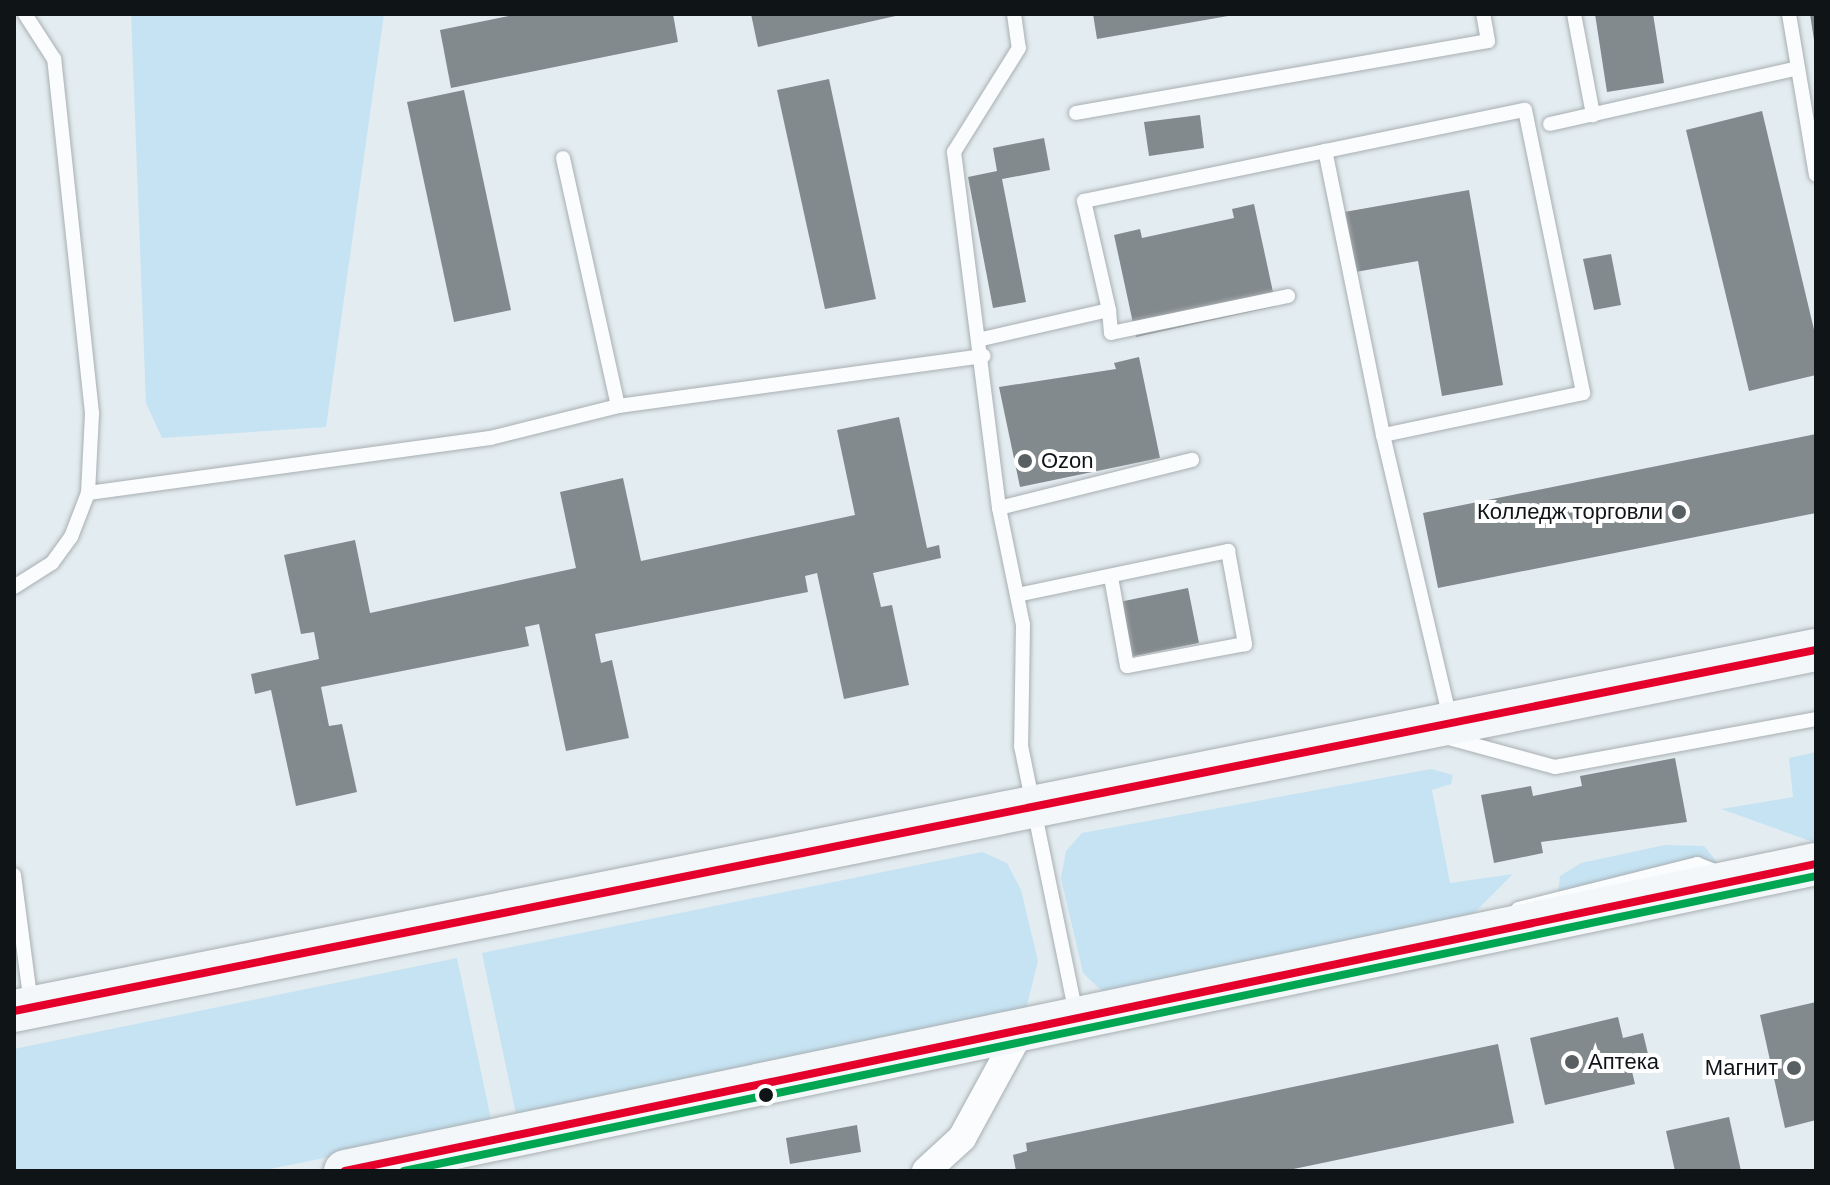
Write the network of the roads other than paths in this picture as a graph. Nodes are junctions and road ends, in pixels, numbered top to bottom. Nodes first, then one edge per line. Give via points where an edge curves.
1 (25, 14) edge
2 (1014, 14) edge
3 (1483, 14) edge
4 (1574, 14) edge
5 (1789, 14) edge
6 (1798, 68) junction
7 (1076, 113) dead end
8 (1593, 115) junction
9 (1550, 124) dead end
10 (1325, 151) junction
11 (563, 158) dead end
12 (1816, 175) edge
13 (1288, 296) dead end
14 (1109, 310) junction
15 (982, 339) junction
16 (984, 356) junction
17 (618, 406) junction
18 (1383, 435) junction
19 (1192, 460) dead end
20 (88, 493) junction
21 (999, 508) junction
22 (1111, 577) junction
23 (14, 587) edge
24 (1017, 595) junction
25 (1816, 650) edge
26 (1816, 719) edge
27 (1438, 729) junction
28 (1037, 805) junction
29 (1801, 867) edge
30 (14, 875) edge
31 (23, 1009) edge
32 (1077, 1018) junction
33 (1021, 1030) junction
34 (345, 1171) edge
35 (926, 1171) edge

1 - 20 lane via 54,59 92,413
2 - 15 lane via 1019,48 954,152
3 - 7 lane via 1488,41
4 - 8 lane
5 - 6 lane
6 - 8 lane
6 - 12 lane
8 - 9 lane
10 - 14 lane via 1084,201
10 - 18 lane
10 - 18 lane via 1525,110 1583,393
11 - 17 lane
13 - 14 lane via 1111,333
14 - 15 lane
15 - 16 lane
16 - 17 lane
16 - 21 lane
17 - 20 lane via 490,438
18 - 27 lane
19 - 21 lane
20 - 23 lane via 52,563
21 - 24 lane
22 - 22 lane via 1228,551 1245,644 1127,666
22 - 24 lane
24 - 28 lane via 1021,746
25 - 27 main road
26 - 27 lane via 1555,767
27 - 28 main road
28 - 31 main road
28 - 32 lane
29 - 32 main road
30 - 31 lane
32 - 33 main road
33 - 34 main road
33 - 35 street via 962,1138

